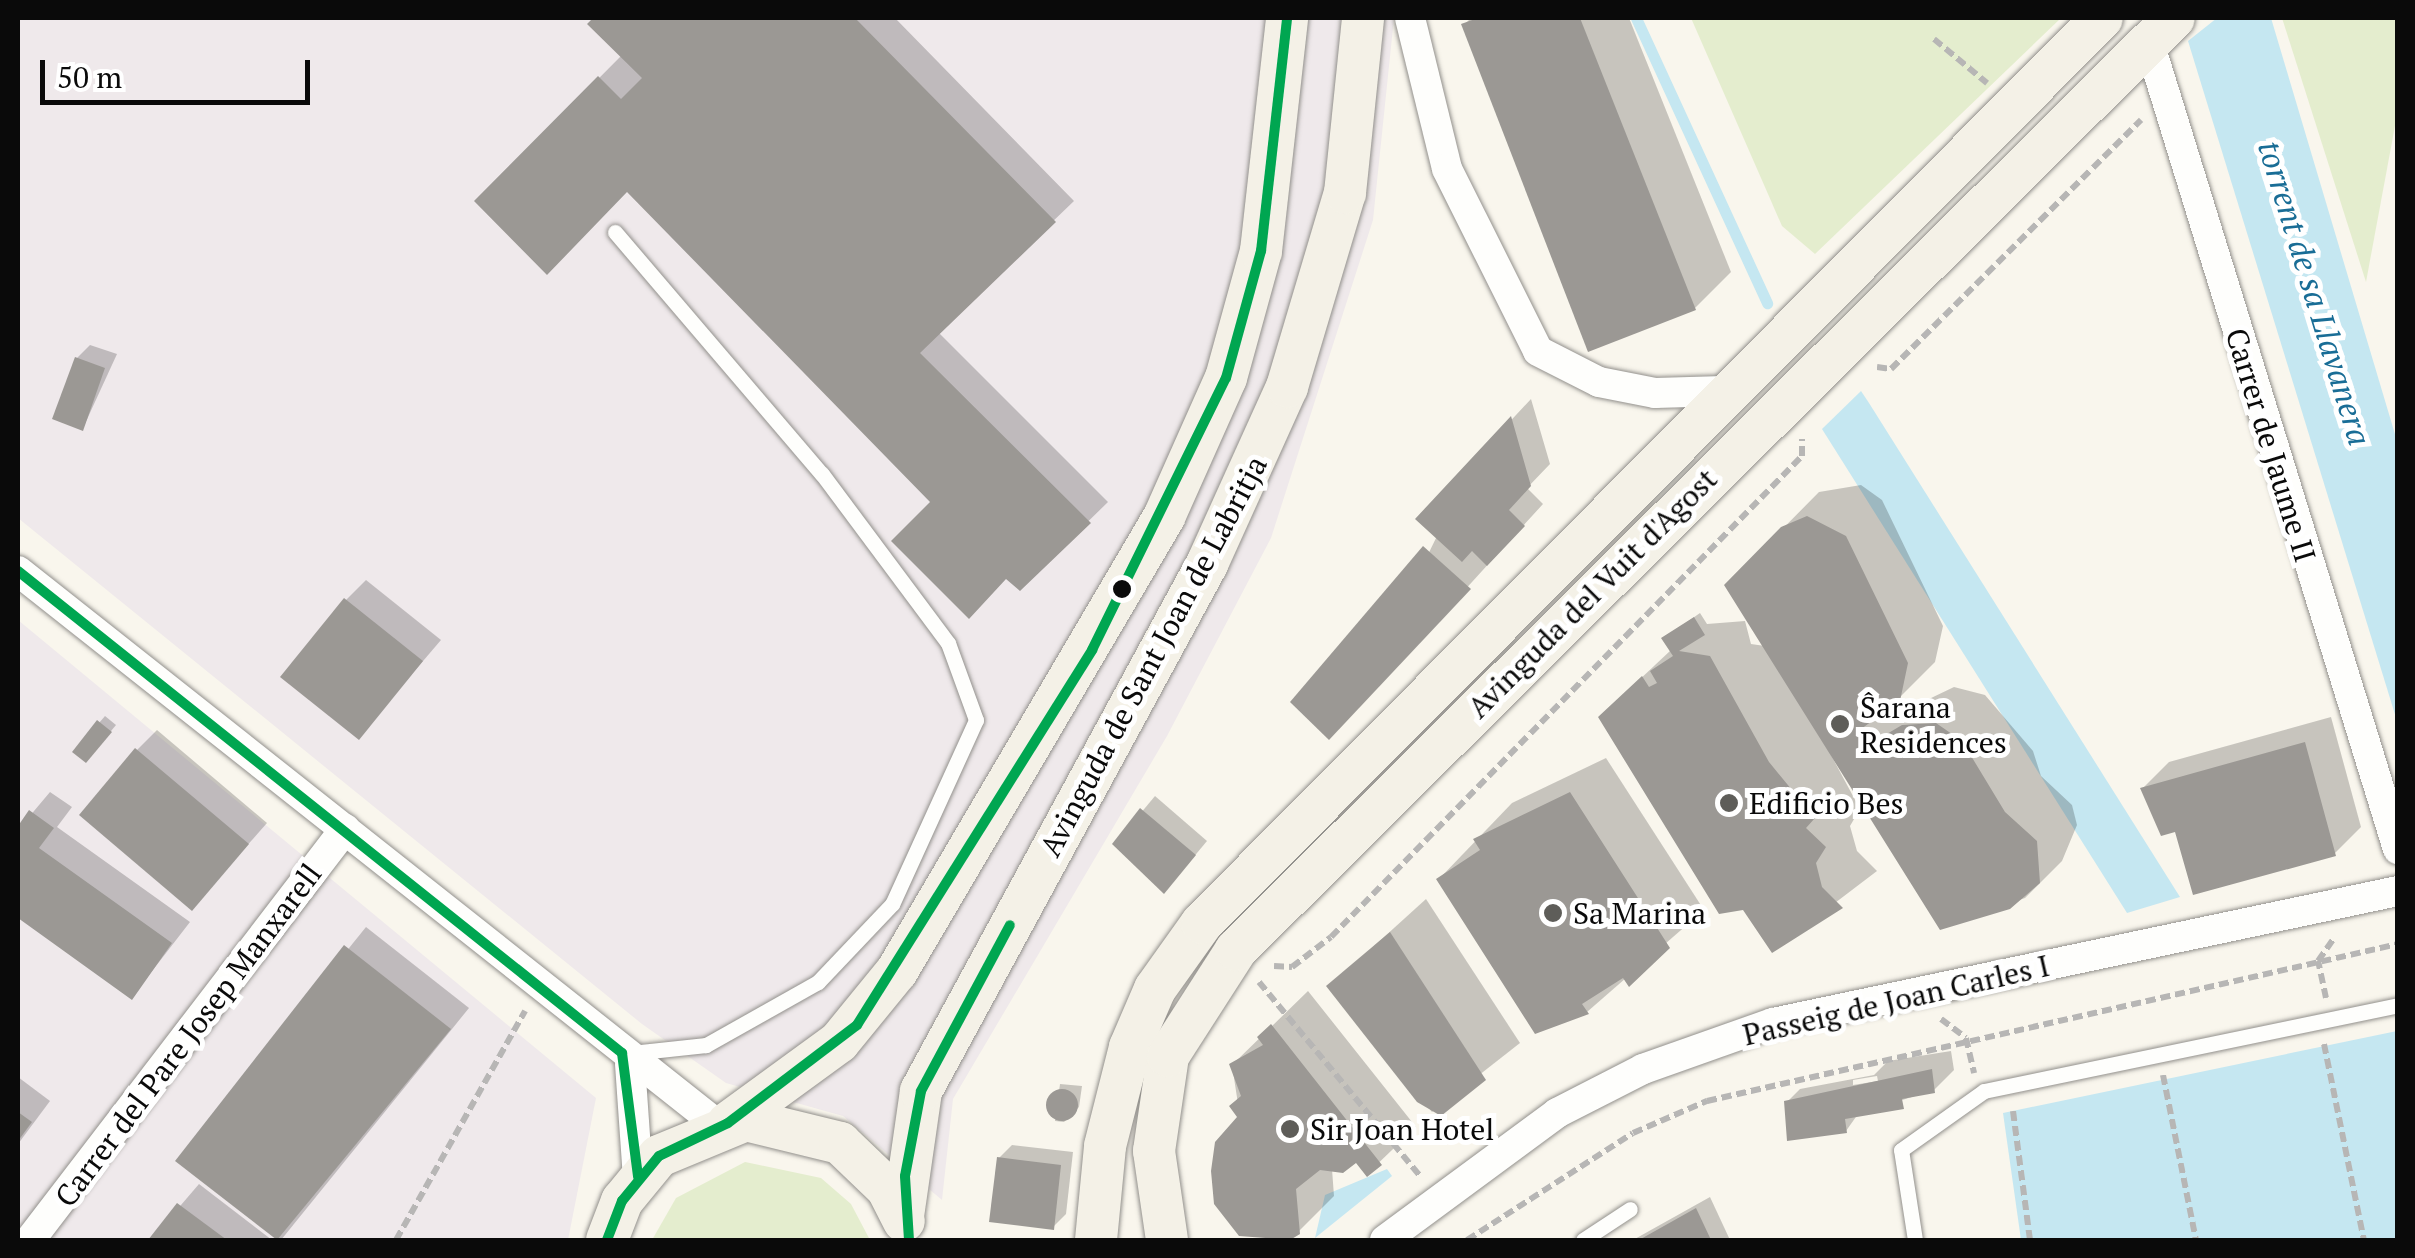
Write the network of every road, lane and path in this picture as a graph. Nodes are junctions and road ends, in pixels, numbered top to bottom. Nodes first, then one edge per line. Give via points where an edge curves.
1 (1287, 18) edge
2 (1363, 18) edge
3 (1410, 18) edge
4 (2102, 18) edge
5 (2161, 28) edge
6 (1934, 39) dead end
7 (2165, 95) junction
8 (2012, 103) junction
9 (615, 232) dead end
10 (1860, 363) dead end
11 (1724, 391) junction
12 (1801, 423) dead end
13 (18, 571) edge
14 (345, 829) junction
15 (2398, 849) edge
16 (2398, 891) edge
17 (2346, 901) junction
18 (2398, 944) edge
19 (2318, 961) junction
20 (1253, 974) junction
21 (1245, 982) dead end
22 (540, 984) junction
23 (1924, 989) junction
24 (2398, 1005) edge
25 (2331, 1018) junction
26 (1966, 1038) junction
27 (2324, 1042) dead end
28 (626, 1059) junction
29 (2163, 1074) dead end
30 (1984, 1091) junction
31 (2012, 1111) dead end
32 (723, 1124) junction
33 (638, 1177) junction
34 (1437, 1196) junction
35 (1630, 1209) dead end
36 (910, 1231) edge
37 (30, 1240) edge
38 (396, 1240) edge
39 (607, 1240) edge
40 (1096, 1240) edge
41 (1167, 1240) edge
42 (1385, 1240) edge
43 (1467, 1240) edge
44 (1583, 1240) edge
45 (1915, 1240) edge
46 (2030, 1240) edge
47 (2196, 1240) edge
48 (2364, 1240) edge

1 - 32 street, Avinguda de Sant Joan de Labritja via 1261,251 1226,378 1164,517 898,971 840,1042
2 - 36 street, Avinguda de Sant Joan de Labritja via 1345,193 1288,387 1198,581 921,1092
3 - 11 street via 1448,170 1517,326 1538,351 1599,382 1655,393
4 - 8 street, Avinguda del Vuit d'Agost
5 - 7 street, Carrer de Jaume II
5 - 41 street, Avinguda del Vuit d'Agost via 1236,950 1168,1056 1154,1151
6 - 8 path
7 - 10 path via 1891,370
7 - 15 street, Carrer de Jaume II
8 - 11 street, Avinguda del Vuit d'Agost
9 - 28 lane via 822,474 948,643 976,720 892,904 818,982 706,1045
11 - 40 street, Avinguda del Vuit d'Agost via 1202,923 1155,989 1130,1048 1105,1146
12 - 20 path via 1802,456 1331,937 1292,967 1264,965
13 - 14 street
14 - 22 street
14 - 37 street, Carrer del Pare Josep Manxarell
16 - 17 street, Passeig de Joan Carles I
17 - 19 path via 2350,917
17 - 23 street, Passeig de Joan Carles I
18 - 19 path, Passeig de Joan Carles I
19 - 25 path
19 - 26 path, Passeig de Joan Carles I
20 - 21 path
20 - 34 path
22 - 28 street
22 - 38 path
23 - 26 path via 1944,1024
23 - 34 street, Passeig de Joan Carles I via 1773,1023 1642,1069 1557,1113
24 - 25 lane
25 - 30 lane
26 - 30 path
26 - 43 path, Passeig de Joan Carles I via 1707,1101 1632,1133
27 - 48 path
28 - 32 street
28 - 33 street
29 - 47 path
30 - 45 lane via 1901,1150
31 - 46 path
32 - 33 street, Avinguda de Sant Joan de Labritja
32 - 36 street via 779,1121 840,1143
33 - 39 street
34 - 42 street, Passeig de Joan Carles I
35 - 44 lane

